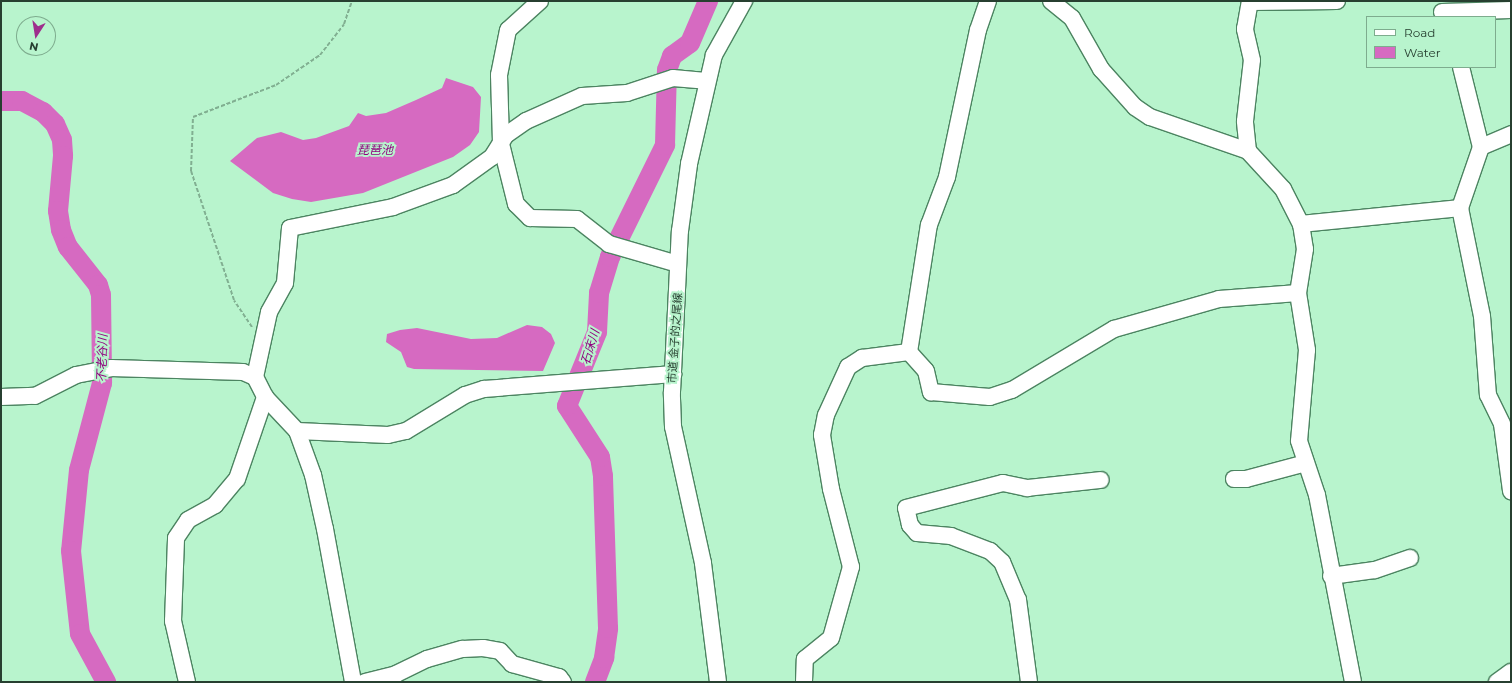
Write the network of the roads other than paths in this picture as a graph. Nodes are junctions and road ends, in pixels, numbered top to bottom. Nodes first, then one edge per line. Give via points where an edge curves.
1 (540, 1) edge
2 (744, 1) edge
3 (988, 1) edge
4 (1051, 1) edge
5 (1337, 1) edge
6 (1250, 2) edge
7 (1441, 10) edge
8 (1511, 10) edge
9 (1461, 68) edge
10 (706, 81) junction
11 (1511, 134) edge
12 (501, 144) junction
13 (1481, 147) junction
14 (1248, 150) junction
15 (1460, 208) junction
16 (1301, 224) junction
17 (671, 262) dead end
18 (1298, 293) junction
19 (909, 352) junction
20 (673, 374) junction
21 (255, 378) junction
22 (1, 397) edge
23 (265, 397) junction
24 (297, 431) junction
25 (1306, 463) junction
26 (1234, 479) dead end
27 (1101, 480) dead end
28 (1511, 491) edge
29 (1410, 558) dead end
30 (1331, 576) junction
31 (1511, 672) edge
32 (187, 682) edge
33 (353, 682) edge
34 (365, 682) edge
35 (563, 682) edge
36 (718, 682) edge
37 (804, 682) edge
38 (1029, 682) edge
39 (1353, 682) edge
40 (1497, 682) edge

1 - 12 street via 508,30 499,75
2 - 10 street, 市道 金子的之尾線 via 714,55
3 - 19 street via 978,30 947,177 929,225
4 - 14 street via 1072,18 1101,69 1135,107 1150,117
5 - 6 street
6 - 14 street via 1245,29 1252,60 1245,121
7 - 8 street
9 - 13 street
10 - 12 street via 666,80 627,94 582,96 550,107 506,135
10 - 20 street, 市道 金子的之尾線 via 680,232
11 - 13 street
12 - 17 street via 516,204 522,212 540,220 577,219 615,246
12 - 21 street via 492,157 453,185 394,207 290,228 285,283 269,312
13 - 15 street
14 - 16 street via 1283,189
15 - 16 street
15 - 28 street via 1482,316 1488,395 1502,424
16 - 18 street via 1305,249
18 - 19 street via 1219,298 1114,328 1012,390 990,397 931,392 926,371
18 - 25 street via 1307,350 1298,427
19 - 37 street via 862,358 848,367 826,415 822,434 851,567 831,638 805,659
20 - 24 street via 484,389 465,395 418,425 388,435
20 - 36 street, 市道 金子的之尾線 via 673,427 703,563
21 - 22 street via 243,372 111,368 90,371 35,396
21 - 23 street
23 - 24 street
23 - 32 street via 237,480 215,505 188,520 176,538 173,621
24 - 33 street via 324,521
25 - 26 street via 1246,479
25 - 30 street via 1317,495
27 - 38 street via 1027,488 1003,483 906,508 910,525 917,533 951,536 990,551 1002,562 1018,600
29 - 30 street via 1375,570
30 - 39 street
31 - 40 street
34 - 35 street via 396,674 427,659 463,649 483,648 500,651 512,664 559,677

